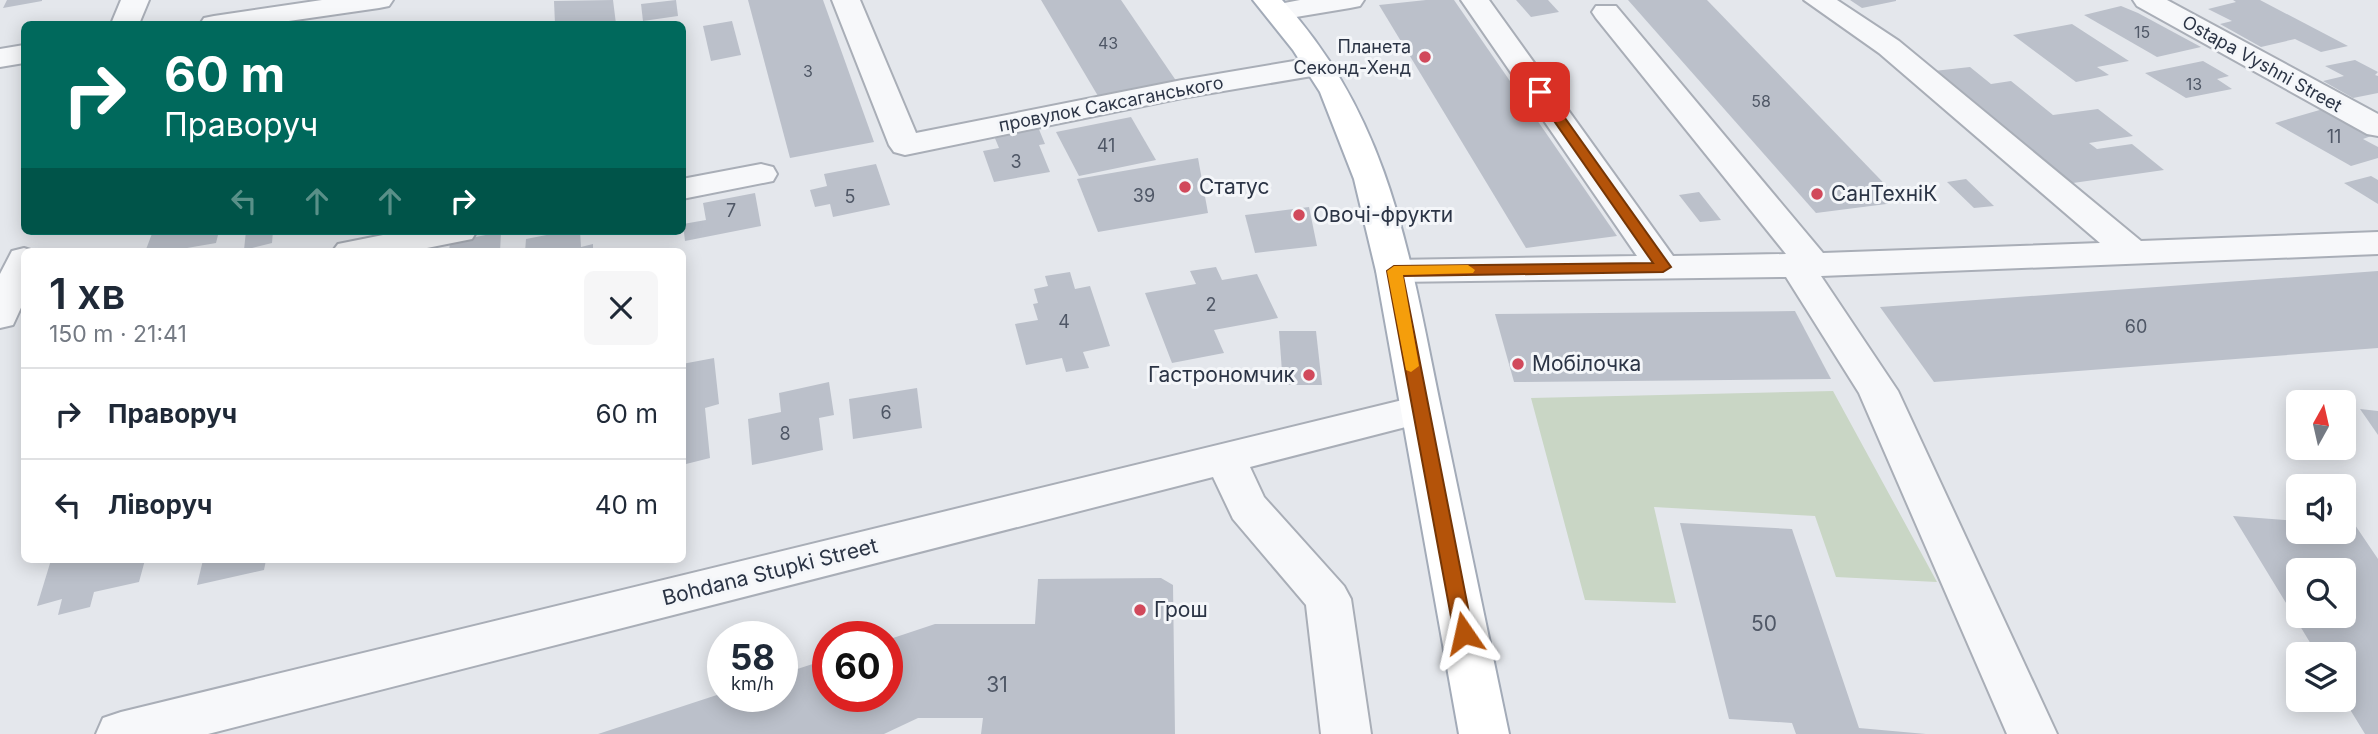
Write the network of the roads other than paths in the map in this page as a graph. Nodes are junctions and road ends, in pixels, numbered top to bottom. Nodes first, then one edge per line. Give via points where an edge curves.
1 (135, 0) edge
2 (379, 0) edge
3 (846, 0) edge
4 (1350, 0) edge
5 (1475, 0) edge
6 (1818, 0) edge
7 (2147, 0) edge
8 (1272, 6) edge
9 (1606, 12) dead end
10 (126, 21) edge
11 (235, 21) edge
12 (21, 54) edge
13 (0, 58) edge
14 (1318, 66) junction
15 (2378, 127) edge
16 (761, 174) dead end
17 (686, 188) edge
18 (439, 235) edge
19 (2378, 243) edge
20 (371, 248) edge
21 (2133, 253) junction
22 (1805, 265) junction
23 (21, 266) edge
24 (1663, 267) junction
25 (1394, 271) junction
26 (21, 314) edge
27 (0, 317) edge
28 (1419, 410) junction
29 (1225, 458) junction
30 (121, 734) edge
31 (1346, 734) edge
32 (1484, 734) edge
33 (2032, 734) edge

1 - 10 street
2 - 11 street
3 - 14 street, провулок Саксаганського via 905,145
4 - 8 street
5 - 24 street
6 - 21 street via 1889,47
7 - 15 street, Ostapa Vyshni Street
8 - 14 main road
9 - 22 street
12 - 13 street
14 - 25 main road via 1351,124
16 - 17 street
18 - 20 street
19 - 21 street
21 - 22 street
22 - 24 street
22 - 33 street via 1878,391
23 - 27 street
24 - 25 street
25 - 28 main road
26 - 27 street
28 - 29 street, Bohdana Stupki Street
28 - 32 main road
29 - 30 street, Bohdana Stupki Street
29 - 31 street via 1248,507 1328,599

